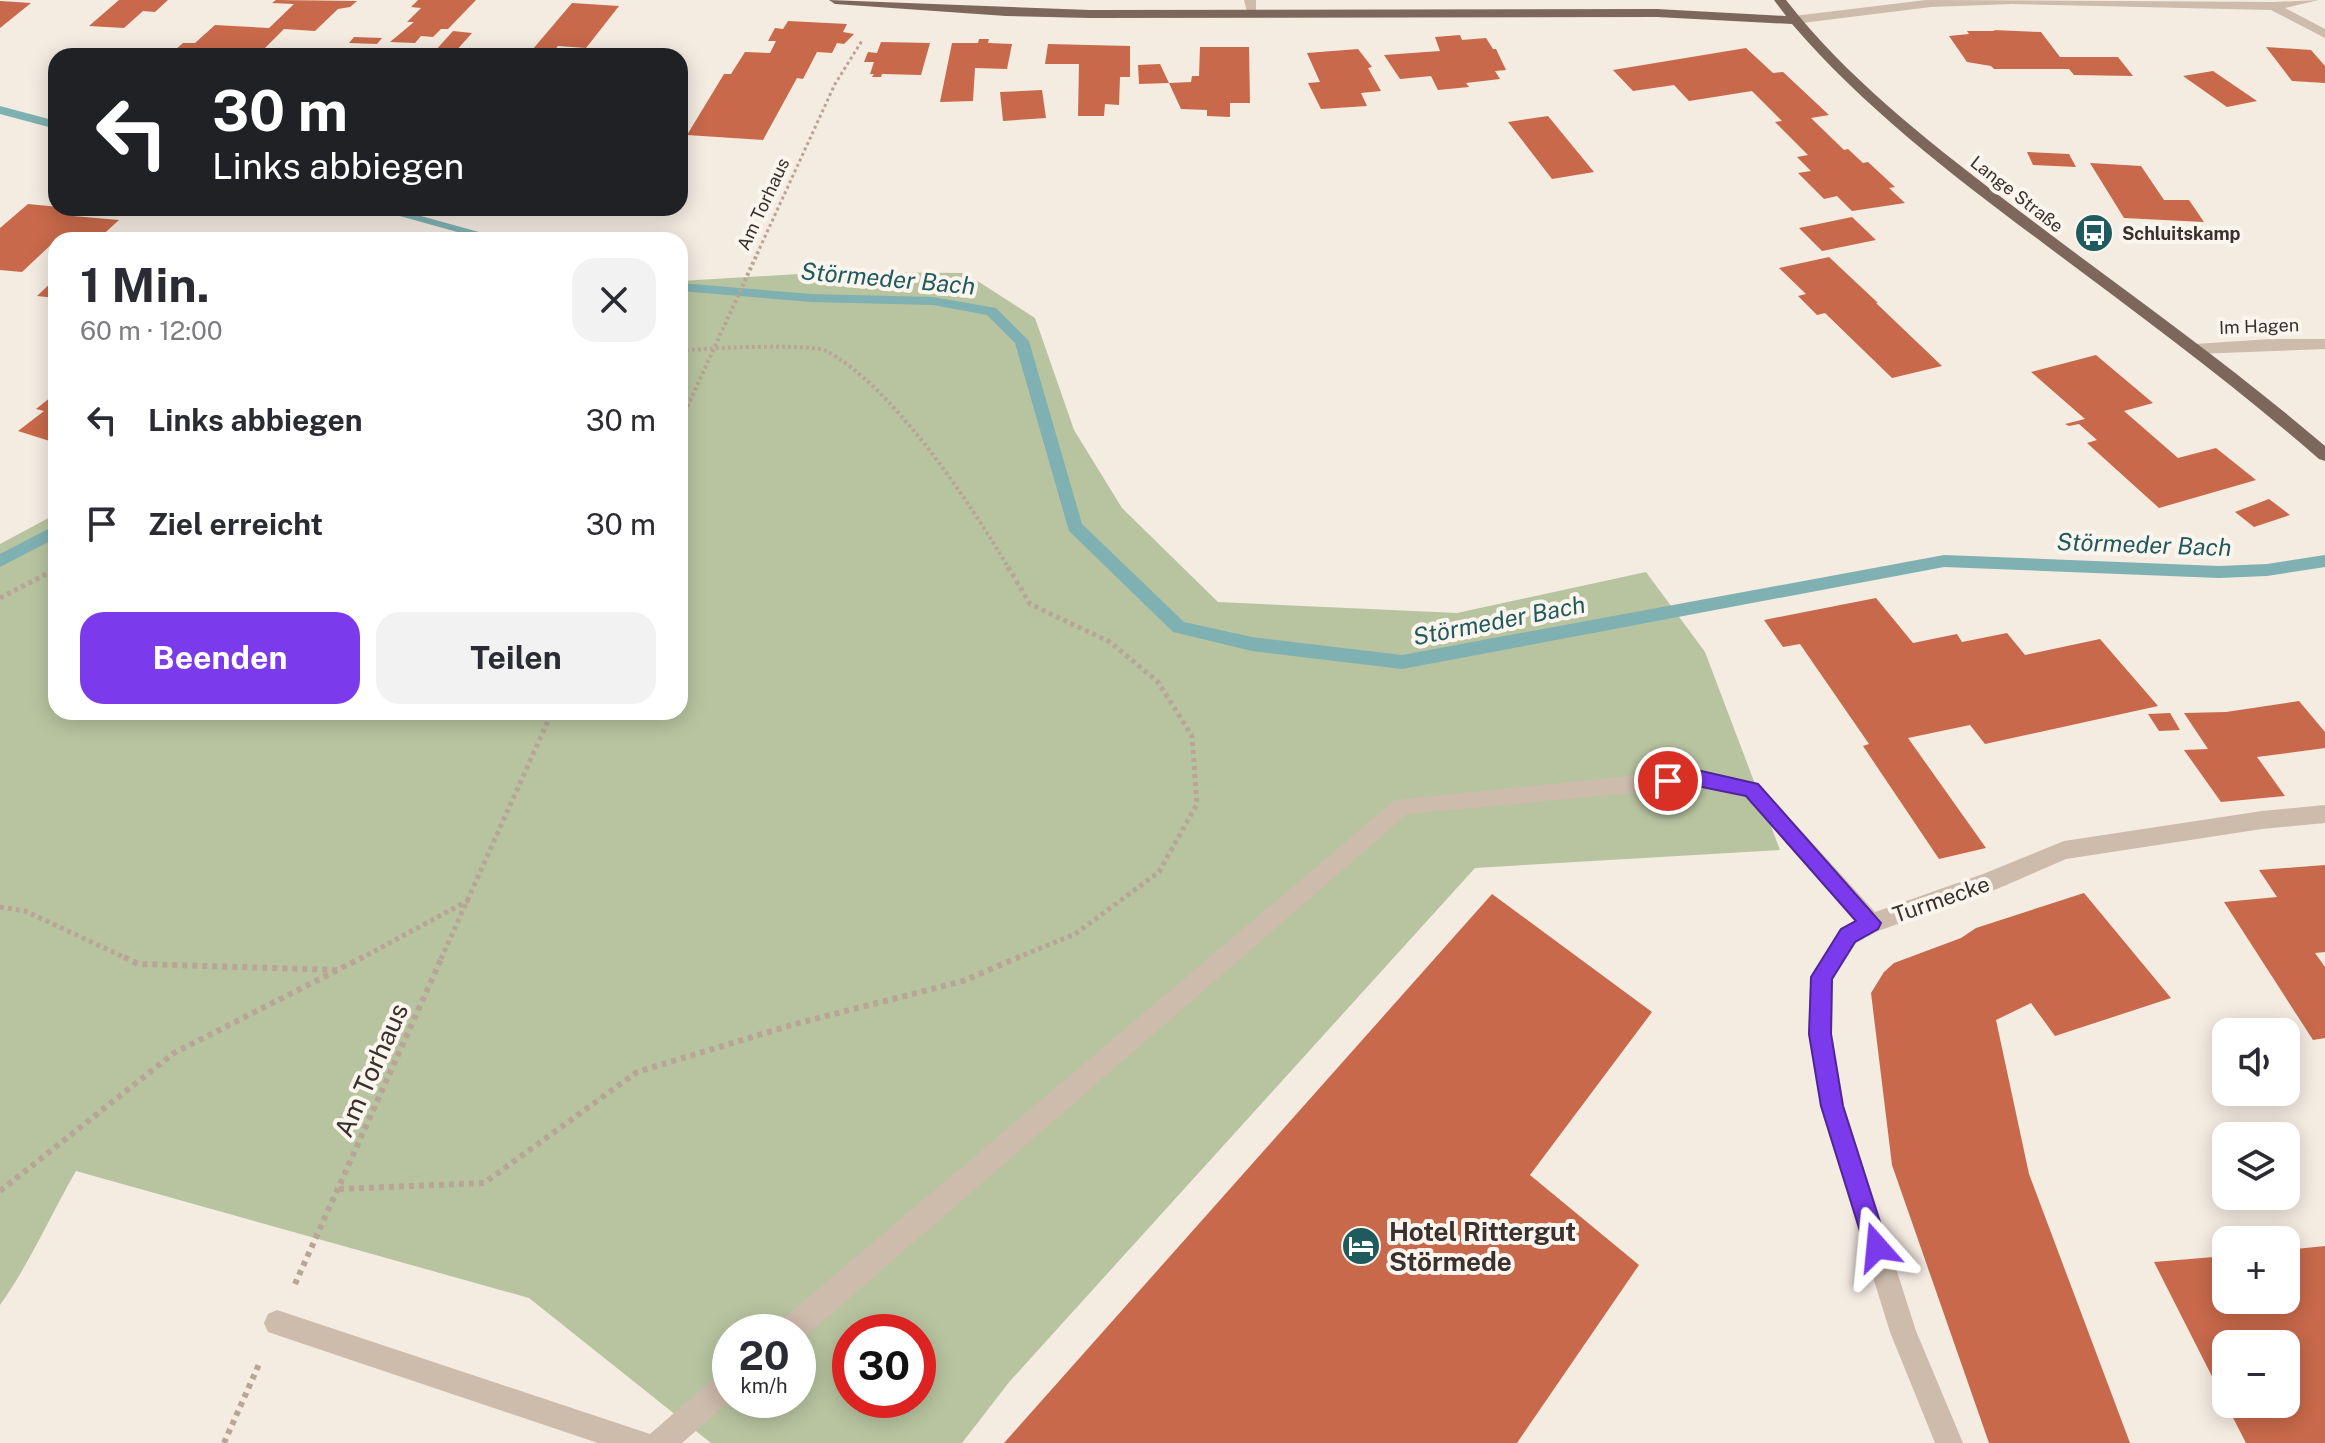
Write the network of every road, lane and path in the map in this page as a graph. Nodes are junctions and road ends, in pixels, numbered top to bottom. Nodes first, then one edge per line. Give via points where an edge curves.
1 (835, 0) edge
2 (1780, 0) edge
3 (2313, 0) edge
4 (884, 4) junction
5 (2273, 6) junction
6 (1251, 7) edge
7 (1794, 20) junction
8 (2325, 34) edge
9 (2325, 344) edge
10 (714, 347) junction
11 (2195, 349) junction
12 (688, 350) edge
13 (688, 405) edge
14 (2325, 455) edge
15 (48, 573) edge
16 (0, 598) edge
17 (548, 720) edge
18 (2325, 814) edge
19 (469, 900) junction
20 (0, 907) edge
21 (1871, 923) junction
22 (340, 970) junction
23 (339, 1189) junction
24 (0, 1191) edge
25 (810, 1314) edge
26 (277, 1323) junction
27 (712, 1399) edge
28 (224, 1443) edge
29 (640, 1443) edge
30 (661, 1443) edge
31 (1949, 1443) edge

1 - 4 main road
2 - 7 main road, Lange Straße
3 - 5 street
4 - 6 main road via 1006,12
4 - 10 path, Am Torhaus via 835,84
5 - 7 street via 2012,0 1931,3
5 - 8 street
6 - 7 main road
7 - 11 main road, Lange Straße via 1877,103 1950,165
9 - 11 street, Im Hagen
10 - 12 path
10 - 13 path, Am Torhaus
10 - 23 path via 824,349 887,397 985,528 1030,604 1110,642 1158,682 1192,736 1197,804 1159,872 1075,934 963,981 637,1072 484,1183
11 - 14 main road, Lange Straße
15 - 16 path
17 - 19 path, Am Torhaus
18 - 21 street, Turmecke via 2064,850
19 - 22 path
19 - 23 path, Am Torhaus
20 - 22 path via 25,911 138,964
21 - 25 street via 1752,790 1697,778 1402,806
21 - 31 street, Turmecke via 1848,936 1822,977 1820,1034 1836,1121 1903,1332
22 - 24 path via 174,1053
23 - 26 path, Am Torhaus
26 - 28 path, Am Torhaus
26 - 29 street
27 - 30 street

